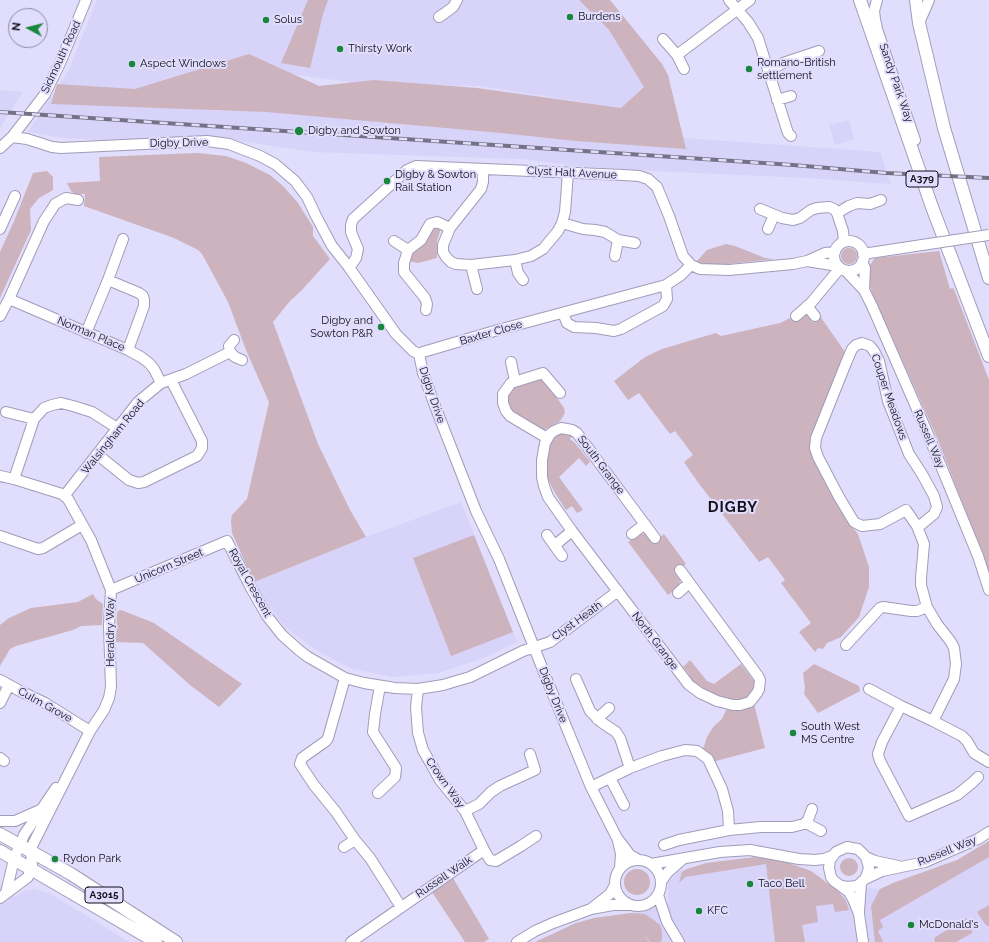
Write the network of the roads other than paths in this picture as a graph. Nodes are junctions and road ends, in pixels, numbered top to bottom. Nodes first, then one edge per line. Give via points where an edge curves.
1 (86, 0) edge
2 (457, 0) edge
3 (729, 0) edge
4 (750, 0) edge
5 (860, 0) edge
6 (877, 0) edge
7 (916, 0) edge
8 (929, 0) edge
9 (738, 9) junction
10 (439, 17) dead end
11 (919, 24) junction
12 (663, 39) dead end
13 (819, 50) dead end
14 (677, 55) junction
15 (684, 69) dead end
16 (768, 71) junction
17 (791, 96) dead end
18 (777, 100) junction
19 (12, 136) junction
20 (792, 136) dead end
21 (0, 148) edge
22 (917, 166) junction
23 (483, 169) junction
24 (568, 174) junction
25 (14, 196) dead end
26 (78, 200) dead end
27 (881, 200) dead end
28 (760, 209) dead end
29 (837, 213) junction
30 (774, 215) junction
31 (562, 222) junction
32 (450, 228) junction
33 (0, 229) edge
34 (768, 230) dead end
35 (989, 235) edge
36 (123, 239) dead end
37 (618, 240) junction
38 (394, 241) dead end
39 (844, 242) junction
40 (635, 243) dead end
41 (408, 250) junction
42 (835, 252) junction
43 (615, 256) dead end
44 (863, 258) junction
45 (515, 260) junction
46 (807, 261) junction
47 (471, 265) junction
48 (691, 265) junction
49 (348, 266) junction
50 (841, 269) junction
51 (989, 278) edge
52 (108, 280) junction
53 (523, 280) dead end
54 (666, 284) junction
55 (477, 289) dead end
56 (864, 290) junction
57 (9, 299) junction
58 (807, 306) junction
59 (426, 310) dead end
60 (563, 313) junction
61 (0, 316) edge
62 (796, 316) dead end
63 (815, 316) dead end
64 (86, 333) junction
65 (234, 340) dead end
66 (128, 350) junction
67 (230, 352) junction
68 (419, 354) junction
69 (989, 356) edge
70 (242, 360) dead end
71 (510, 362) dead end
72 (166, 381) junction
73 (515, 381) junction
74 (560, 394) dead end
75 (6, 412) dead end
76 (34, 419) junction
77 (117, 428) junction
78 (547, 438) junction
79 (98, 455) junction
80 (0, 476) edge
81 (14, 479) junction
82 (65, 495) junction
83 (645, 524) junction
84 (82, 525) junction
85 (917, 526) junction
86 (572, 532) junction
87 (632, 534) dead end
88 (547, 535) dead end
89 (0, 536) edge
90 (655, 538) dead end
91 (227, 541) joint
92 (555, 545) junction
93 (562, 556) dead end
94 (680, 570) dead end
95 (689, 583) junction
96 (111, 590) junction
97 (989, 590) edge
98 (618, 591) junction
99 (678, 593) dead end
100 (927, 607) junction
101 (846, 645) dead end
102 (534, 648) junction
103 (345, 678) junction
104 (576, 679) dead end
105 (4, 682) edge
106 (380, 686) junction
107 (869, 688) dead end
108 (418, 689) junction
109 (0, 703) edge
110 (901, 706) junction
111 (609, 708) dead end
112 (597, 719) junction
113 (933, 721) junction
114 (90, 731) junction
115 (530, 754) dead end
116 (989, 762) edge
117 (72, 767) junction
118 (630, 768) junction
119 (978, 776) dead end
120 (610, 778) junction
121 (591, 787) junction
122 (378, 793) dead end
123 (624, 806) dead end
124 (812, 808) dead end
125 (42, 809) junction
126 (465, 811) junction
127 (0, 821) edge
128 (804, 824) junction
129 (729, 830) junction
130 (821, 831) dead end
131 (989, 832) edge
132 (0, 834) edge
133 (536, 836) dead end
134 (617, 838) junction
135 (355, 840) junction
136 (20, 845) junction
137 (664, 845) dead end
138 (344, 847) dead end
139 (484, 850) junction
140 (0, 851) edge
141 (30, 851) junction
142 (832, 856) junction
143 (866, 857) junction
144 (799, 858) junction
145 (683, 859) junction
146 (14, 860) junction
147 (639, 860) junction
148 (651, 864) junction
149 (904, 867) junction
150 (620, 868) junction
151 (32, 870) junction
152 (831, 877) junction
153 (863, 881) junction
154 (661, 882) junction
155 (615, 885) junction
156 (842, 886) junction
157 (658, 895) junction
158 (3, 896) edge
159 (631, 905) junction
160 (645, 905) junction
161 (401, 907) junction
162 (591, 909) junction
163 (859, 914) junction
164 (667, 922) junction
165 (156, 942) edge
166 (176, 942) edge
167 (351, 942) edge
168 (518, 942) edge
169 (679, 942) edge
170 (864, 942) edge

1 - 19 street, Sidmouth Road via 45,94
2 - 10 street via 453,7
3 - 9 street
4 - 9 street
5 - 22 main road, A379
6 - 22 street, Sandy Park Way via 875,19 918,149
7 - 11 main road
8 - 11 street
9 - 14 street
9 - 16 street via 758,38
11 - 51 main road via 944,128
12 - 14 street
13 - 16 street
14 - 15 street
16 - 18 street
17 - 18 street
18 - 20 street via 788,133
19 - 21 street, Sidmouth Road
19 - 49 street, Digby Drive via 61,148 207,141 229,144 275,164 295,181 302,189 332,246
22 - 69 main road, A379
23 - 24 street, Clyst Halt Avenue
23 - 32 street via 481,189
23 - 49 street, Clyst Halt Avenue via 416,166 407,170 353,219 351,232 358,249 356,258
24 - 31 street
24 - 48 street, Clyst Halt Avenue via 639,176 648,179 657,187 683,256
25 - 33 street
26 - 57 street via 66,198 55,204 44,221
27 - 29 street via 870,204 857,203
28 - 30 street
29 - 30 street via 829,207 823,207 811,210 793,220
29 - 39 street
30 - 34 street
31 - 37 street via 582,229 605,232
31 - 45 street via 543,249 531,256
32 - 41 street via 437,222 430,224 420,240
32 - 47 street via 443,252 450,262
35 - 44 street, bridge via 922,245
36 - 52 street
37 - 40 street
37 - 43 street
38 - 41 street
39 - 42 street
39 - 44 street via 856,243 862,250
41 - 59 street via 404,272 425,298
42 - 46 street via 825,253
42 - 50 street via 834,259
44 - 50 street via 857,268 851,271
44 - 56 street, Russell Way
45 - 47 street
45 - 53 street via 518,273
46 - 48 street via 729,270 700,269
46 - 50 street
47 - 55 street
48 - 54 street, Baxter Close
49 - 68 street, Digby Drive via 396,334
50 - 56 street, Russell Way
50 - 58 street
52 - 64 street
52 - 66 street via 143,296 144,306
54 - 60 street, Baxter Close
54 - 60 street via 667,299 663,306 614,331 574,327 566,323
56 - 97 street, Russell Way via 927,432 978,556
57 - 61 street
57 - 64 street, Norman Place
58 - 62 street
58 - 63 street
60 - 68 street, Baxter Close
64 - 66 street, Norman Place
65 - 67 street via 229,346
66 - 72 street, Norman Place via 149,363
67 - 70 street
67 - 72 street, Walsingham Road
68 - 102 street, Digby Drive via 423,373 476,511 499,559
71 - 73 street
72 - 77 street, Walsingham Road via 138,402
72 - 79 street, Norman Place via 202,441 202,448 197,456 138,483 129,480
73 - 74 street via 544,373
73 - 78 street via 503,394 506,411 523,425
75 - 76 street
76 - 77 street via 44,408 62,403 92,412
76 - 81 street
77 - 79 street, Walsingham Road
78 - 83 street, South Grange via 561,428 577,433
78 - 86 street, North Grange via 542,460 544,486 548,498
79 - 82 street, Walsingham Road
80 - 81 street
81 - 82 street
82 - 84 street, Heraldry Way
83 - 87 street
83 - 90 street, South Grange
84 - 89 street via 38,549
84 - 96 street, Heraldry Way
85 - 85 street, Couper Meadows via 906,510 880,524 862,526 854,522 816,452 816,438 846,363 852,349 862,343 870,346 879,361 888,400 909,454 934,496 937,507 934,514
85 - 100 street, Couper Meadows via 924,544 921,585
86 - 92 street
86 - 98 street, North Grange
88 - 92 street
91 - 96 street, Unicorn Street
91 - 103 street, Royal Crescent via 260,604 282,635 308,657
92 - 93 street
94 - 95 street
95 - 98 street, North Grange via 758,676 759,689 750,702 733,705 717,701 689,685
95 - 99 street
96 - 114 street, Heraldry Way via 110,693 104,710
98 - 102 street, Clyst Heath via 550,642
100 - 101 street via 917,611 880,608
100 - 113 street, Couper Meadows via 951,642 956,664 954,679
102 - 108 street, Royal Crescent via 523,650 470,677
102 - 121 street, Digby Drive
103 - 106 street, Royal Crescent
103 - 135 street via 328,738 302,758 300,764
104 - 112 street via 586,706
105 - 109 street
105 - 114 street, Culm Grove via 46,703
106 - 108 street, Royal Crescent
106 - 122 street via 373,732 396,768 395,777
107 - 110 street
108 - 126 street, Crown Way via 418,733 423,750 440,780
110 - 113 street
110 - 119 street via 878,754 909,816 957,795
111 - 112 street
112 - 118 street via 610,727 620,738
113 - 116 street via 962,736 974,753
114 - 117 street, Heraldry Way
115 - 126 street via 535,770 500,786
117 - 125 street, Heraldry Way
117 - 141 street, Heraldry Way
118 - 120 street
118 - 129 street via 680,751 697,751 708,759 722,789 728,811
120 - 121 street
120 - 123 street
121 - 134 street, Digby Drive
124 - 128 street
125 - 127 street via 15,821
125 - 136 street, Heraldry Way
126 - 139 street, Crown Way
128 - 129 street via 792,827
128 - 130 street
129 - 137 street
131 - 149 street, Russell Way via 932,859
132 - 136 main road, A3015
133 - 139 street, Russell Walk via 496,861 490,860
134 - 147 street, Digby Drive via 630,855
134 - 150 street, Digby Drive via 621,854
135 - 138 street
135 - 161 street via 370,858
136 - 141 main road, A3015
136 - 146 street, Heraldry Way
139 - 161 street, Russell Walk
140 - 146 main road, A3015
141 - 151 street
141 - 166 main road, A3015 via 71,874
142 - 143 street via 841,849 852,848
142 - 144 street via 815,860
142 - 152 street via 829,864
143 - 149 street, Russell Way
143 - 153 street via 869,868
144 - 145 street via 750,850 720,852
144 - 152 street via 828,870
145 - 148 street
145 - 154 street
146 - 151 main road, A3015
146 - 158 street, Heraldry Way
147 - 148 street
147 - 150 street via 626,863
148 - 154 street via 657,870
149 - 153 street, Russell Way via 882,871
150 - 155 street
151 - 158 street via 28,877
151 - 165 main road, A3015
152 - 156 street
153 - 156 street via 852,887
153 - 163 street
154 - 157 street
155 - 159 street via 623,900
155 - 162 street via 610,894
156 - 163 street via 849,892
157 - 160 street
157 - 164 street
159 - 160 street
159 - 162 street
160 - 164 street
161 - 167 street, Russell Walk
162 - 168 street via 535,931
163 - 170 street
164 - 169 street

